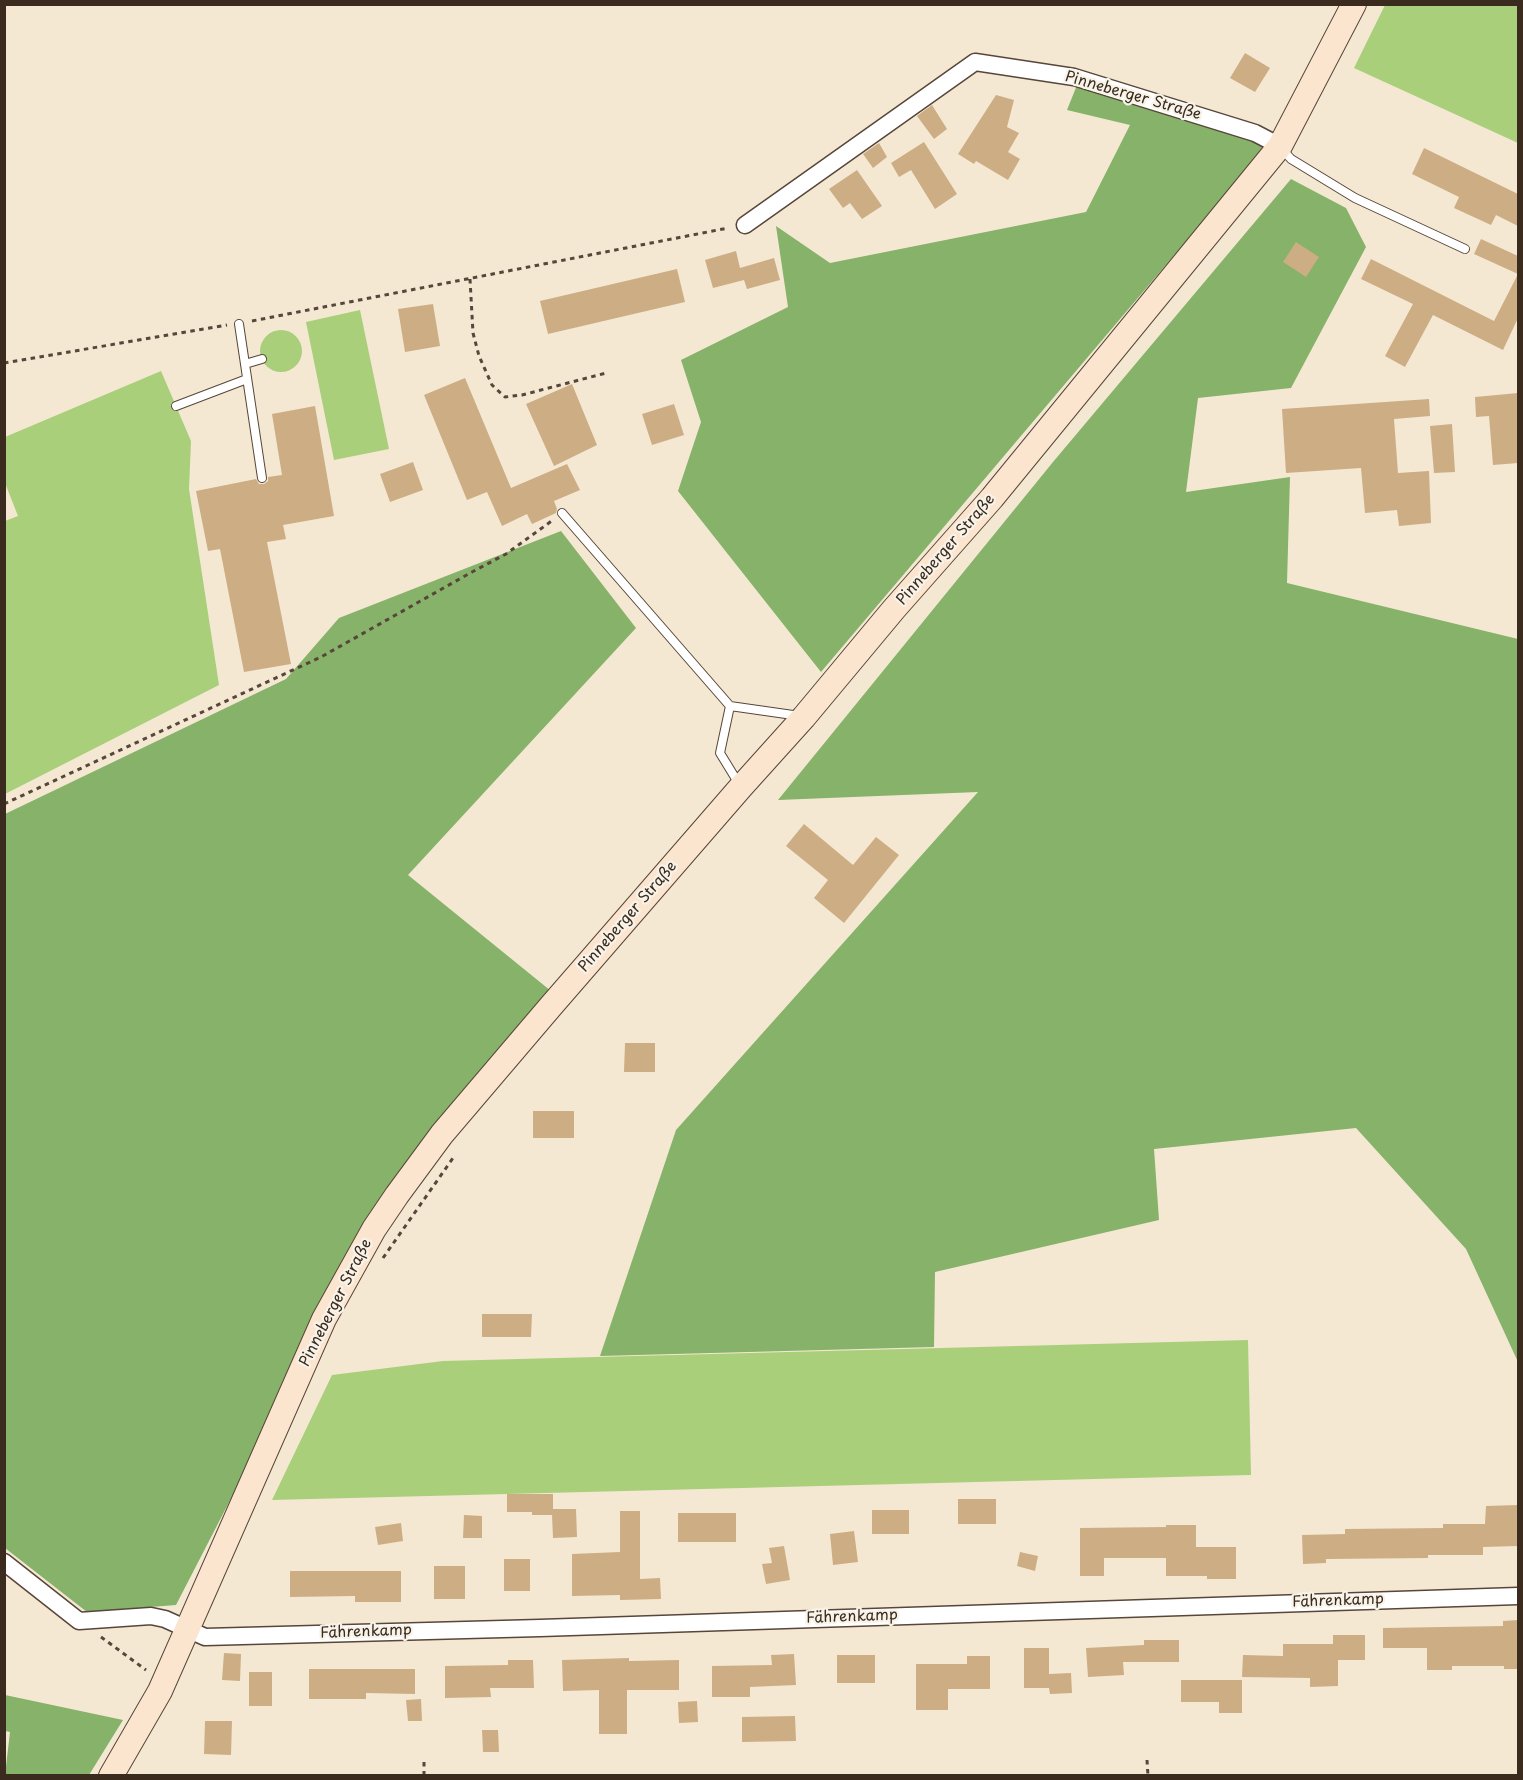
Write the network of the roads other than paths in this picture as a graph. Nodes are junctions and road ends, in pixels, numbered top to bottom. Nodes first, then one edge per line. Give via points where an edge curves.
1 (1354, 4) edge
2 (1280, 146) junction
3 (745, 225) road end
4 (1465, 249) dead end
5 (239, 324) road end
6 (262, 359) dead end
7 (245, 364) junction
8 (247, 379) junction
9 (176, 406) dead end
10 (262, 478) dead end
11 (562, 513) road end
12 (729, 706) junction
13 (804, 717) junction
14 (741, 787) junction
15 (4, 1562) edge
16 (1518, 1596) edge
17 (188, 1628) junction
18 (111, 1776) edge

1 - 2 main road, Pinneberger Straße
2 - 3 street, Pinneberger Straße via 1255,133 1074,77 975,62
2 - 4 lane via 1291,159 1355,198
2 - 13 main road, Pinneberger Straße via 992,498
5 - 7 lane
6 - 7 lane
7 - 8 lane
8 - 9 lane
8 - 10 lane
11 - 12 lane
12 - 13 lane
12 - 14 lane via 720,753
13 - 14 main road, Pinneberger Straße
14 - 17 main road, Pinneberger Straße via 456,1117 396,1195 324,1319
15 - 17 street, Fährenkamp via 79,1621 151,1616
16 - 17 street, Fährenkamp via 205,1637
17 - 18 main road, Pinneberger Straße via 164,1683

